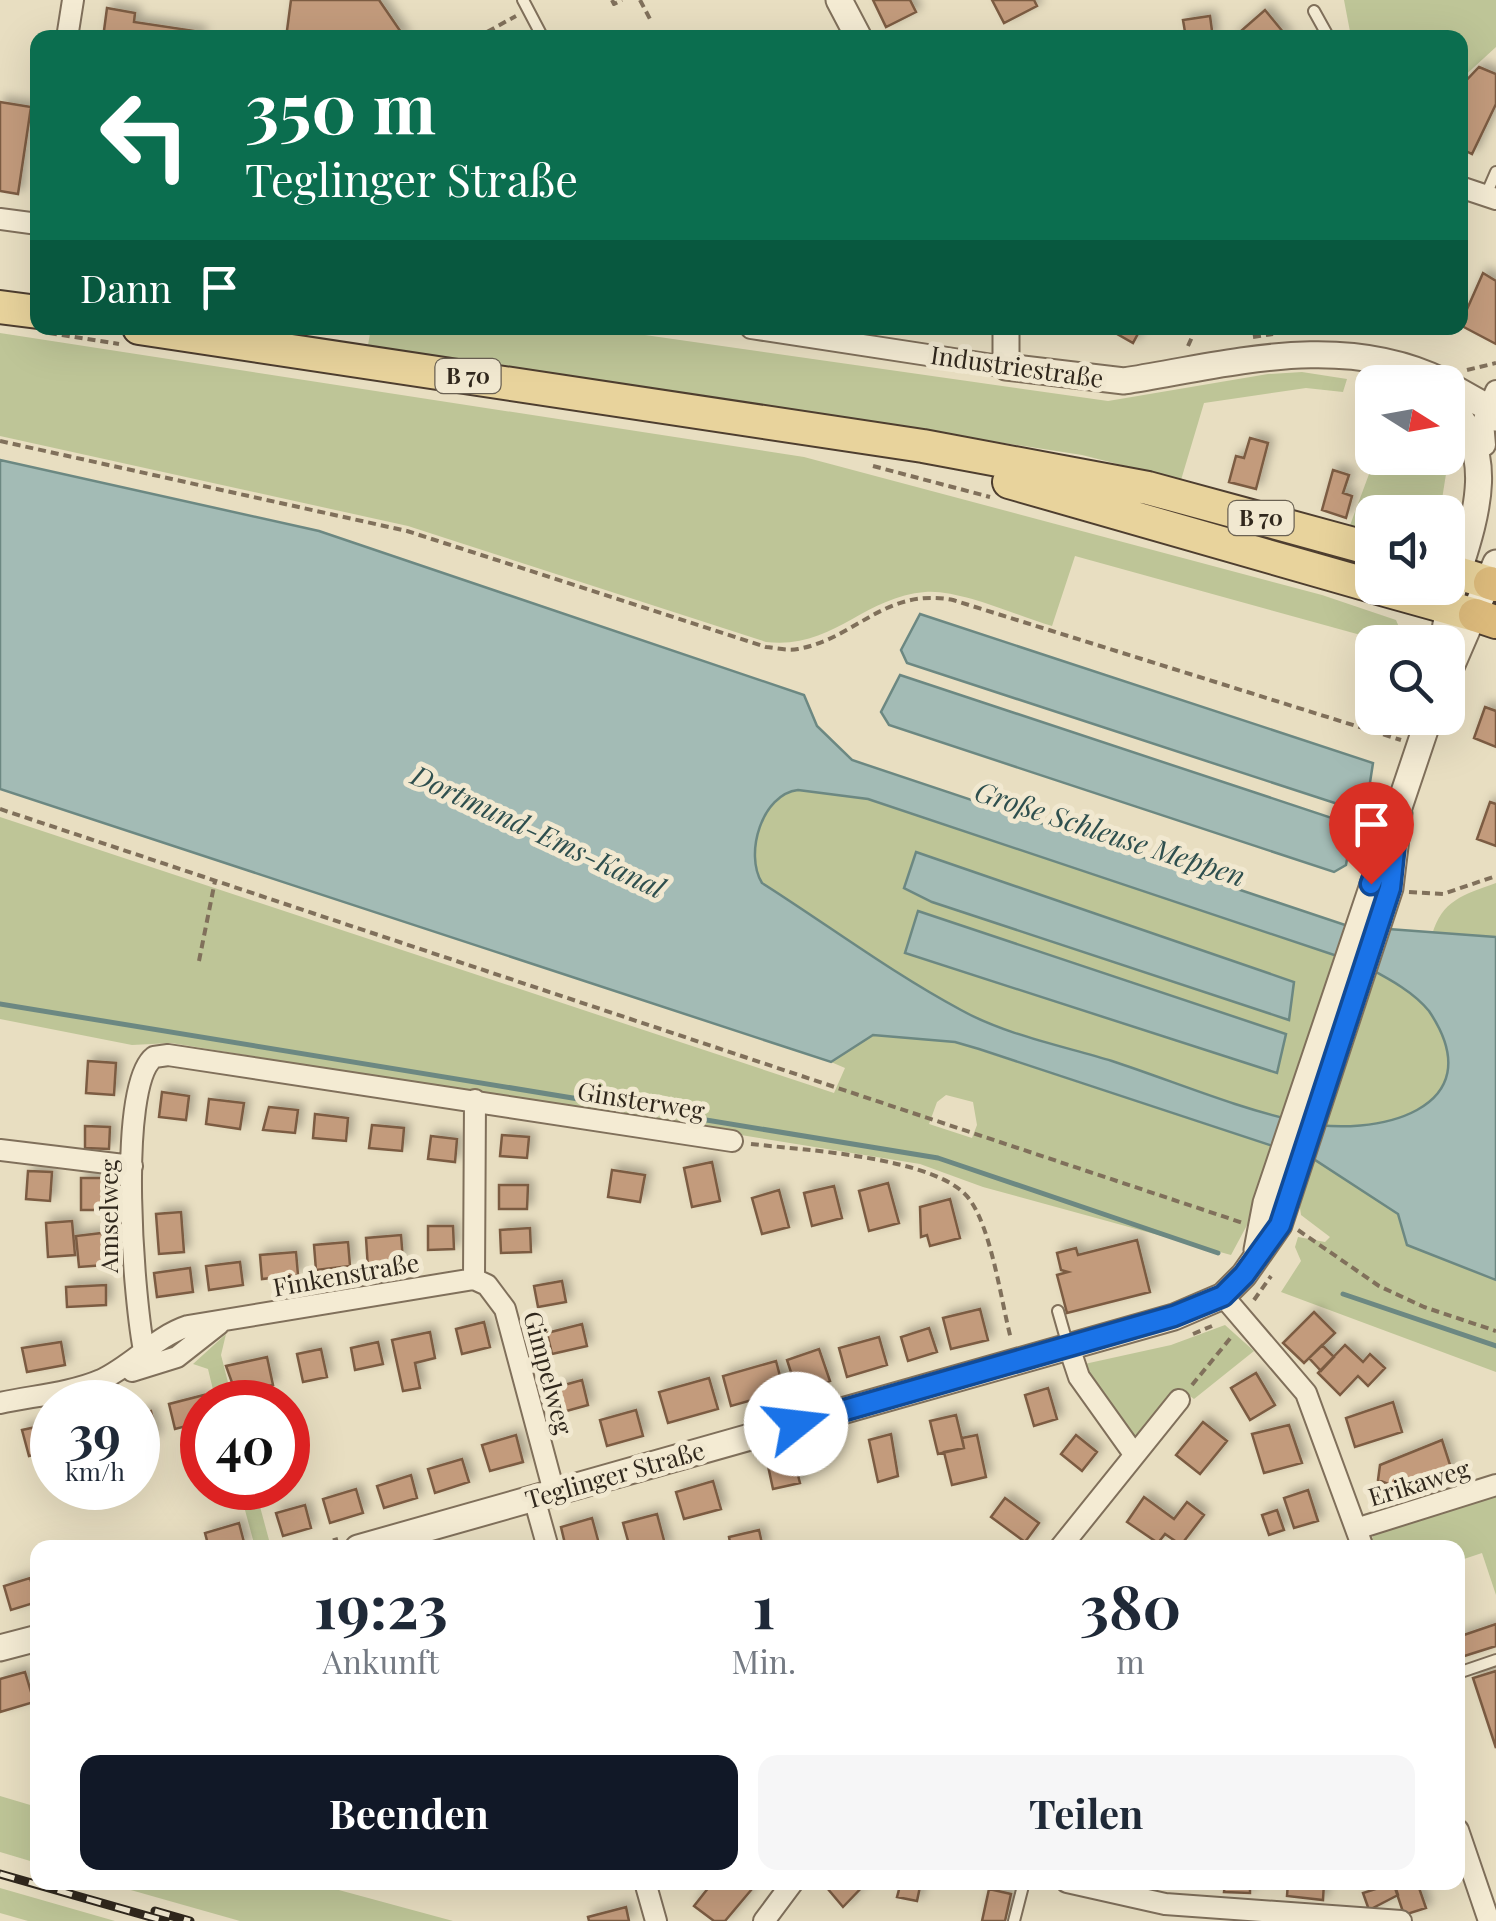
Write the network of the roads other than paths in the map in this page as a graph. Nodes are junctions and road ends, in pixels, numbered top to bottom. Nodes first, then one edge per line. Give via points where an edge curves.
1 (73, 0) edge
2 (839, 0) edge
3 (526, 5) edge
4 (1314, 11) dead end
5 (68, 30) edge
6 (539, 30) edge
7 (855, 30) edge
8 (1325, 30) edge
9 (1496, 172) edge
10 (1491, 198) edge
11 (0, 219) edge
12 (30, 223) edge
13 (0, 307) edge
14 (30, 319) edge
15 (804, 335) edge
16 (1006, 335) edge
17 (138, 337) edge
18 (1282, 356) junction
19 (1380, 365) edge
20 (1006, 367) junction
21 (1355, 368) edge
22 (1465, 394) edge
23 (1494, 401) edge
24 (1465, 411) edge
25 (797, 426) junction
26 (1485, 445) junction
27 (1465, 544) edge
28 (1355, 545) edge
29 (1465, 573) edge
30 (1494, 577) edge
31 (1355, 581) edge
32 (1438, 605) edge
33 (1473, 615) edge
34 (1424, 735) edge
35 (139, 1076) joint
36 (475, 1100) junction
37 (732, 1141) road end
38 (0, 1150) edge
39 (1290, 1161) junction
40 (132, 1166) junction
41 (1256, 1255) junction
42 (474, 1279) junction
43 (1223, 1296) junction
44 (1058, 1311) dead end
45 (225, 1320) junction
46 (1069, 1347) junction
47 (144, 1355) junction
48 (101, 1380) edge
49 (104, 1380) edge
50 (30, 1397) edge
51 (1179, 1400) road end
52 (0, 1403) edge
53 (1134, 1454) junction
54 (1496, 1485) edge
55 (544, 1495) junction
56 (1359, 1538) edge
57 (386, 1540) edge
58 (547, 1540) edge
59 (1066, 1540) edge
60 (30, 1640) edge
61 (0, 1648) edge
62 (1496, 1660) edge
63 (1465, 1671) edge
64 (1465, 1851) edge
65 (647, 1890) edge
66 (788, 1890) edge
67 (1022, 1890) edge
68 (1102, 1890) edge
69 (656, 1921) edge
70 (764, 1921) edge
71 (1014, 1921) edge
72 (1401, 1921) edge
73 (1489, 1921) edge

1 - 5 street
2 - 7 street
3 - 6 lane
4 - 8 lane
9 - 10 lane
11 - 12 street
13 - 14 main road
15 - 20 street, Industriestraße
16 - 20 street
17 - 25 main road, B 70
18 - 19 street, Industriestraße via 1354,356
18 - 20 street, Industriestraße via 1124,380
18 - 21 street, Industriestraße
22 - 23 street, Industriestraße
23 - 26 street
24 - 26 street
25 - 28 main road, B 70 via 1148,488
25 - 31 main road, B 70
26 - 27 street via 1488,492
29 - 30 main road
30 - 33 street
32 - 33 main road, B 70
34 - 39 street, Teglinger Straße
35 - 36 street, Ginsterweg via 154,1057 168,1055
35 - 40 street, Amselweg
36 - 37 street, Ginsterweg
36 - 42 street
38 - 40 street
39 - 41 street, Teglinger Straße
39 - 41 street, Teglinger Straße via 1280,1225
40 - 47 street, Amselweg via 132,1267
41 - 43 street, Teglinger Straße
42 - 45 street, Finkenstraße
42 - 55 street, Gimpelweg via 506,1309
43 - 46 street, Teglinger Straße
43 - 56 street via 1306,1394
44 - 46 lane
45 - 47 street, Finkenstraße via 164,1334
45 - 49 street, Finkenstraße via 177,1357
46 - 53 street via 1079,1377
46 - 55 street, Teglinger Straße
47 - 48 street, Finkenstraße
50 - 52 street, Finkenstraße
51 - 53 street
53 - 59 street
54 - 56 street, Erikaweg
55 - 57 street, Teglinger Straße
55 - 58 street, Gimpelweg
60 - 61 street
62 - 63 lane
64 - 73 street
65 - 69 street
66 - 70 street
67 - 71 lane
68 - 72 street via 1164,1904

